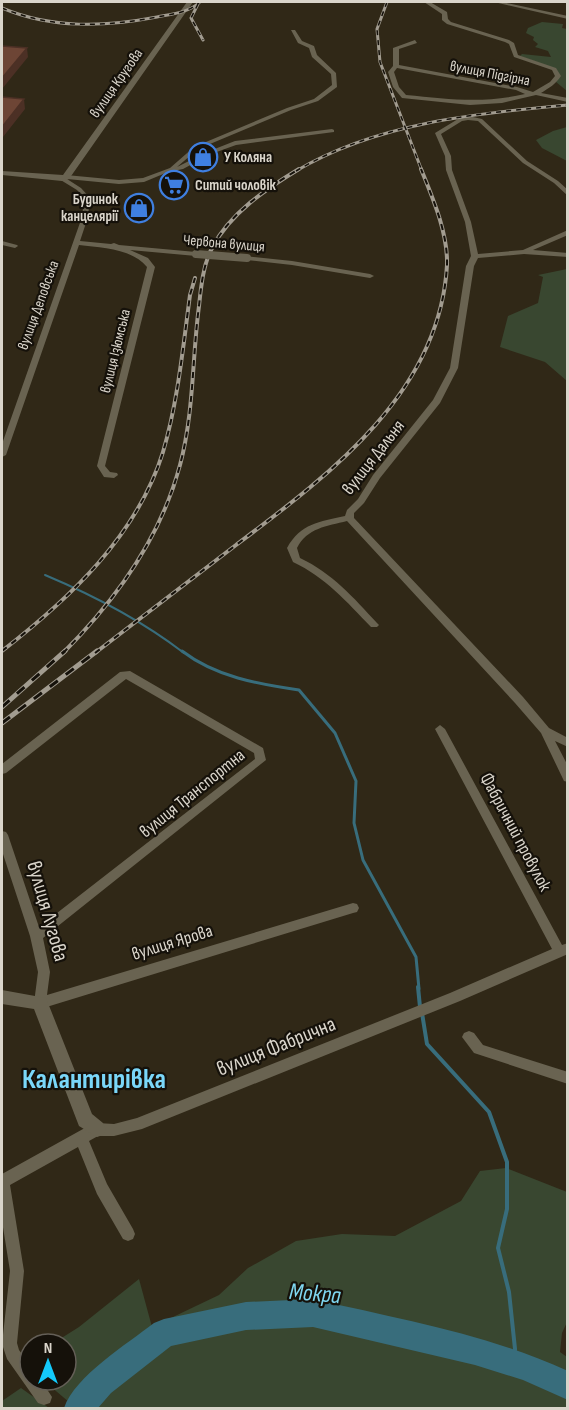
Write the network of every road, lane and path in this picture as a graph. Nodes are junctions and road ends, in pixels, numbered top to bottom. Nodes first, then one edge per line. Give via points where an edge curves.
1 (190, 2) edge
2 (427, 2) edge
3 (497, 2) edge
4 (567, 18) edge
5 (293, 31) dead end
6 (416, 42) dead end
7 (396, 66) junction
8 (535, 94) junction
9 (567, 100) edge
10 (332, 131) dead end
11 (167, 170) junction
12 (2, 173) edge
13 (64, 178) junction
14 (567, 194) edge
15 (567, 232) edge
16 (2, 243) edge
17 (75, 243) junction
18 (114, 245) junction
19 (15, 246) dead end
20 (524, 252) junction
21 (567, 255) edge
22 (475, 256) junction
23 (370, 276) dead end
24 (2, 454) edge
25 (114, 475) dead end
26 (349, 518) junction
27 (374, 625) dead end
28 (440, 729) dead end
29 (544, 731) junction
30 (567, 742) edge
31 (2, 770) edge
32 (567, 778) edge
33 (2, 836) edge
34 (354, 908) dead end
35 (36, 936) junction
36 (564, 950) edge
37 (2, 997) edge
38 (40, 1003) junction
39 (469, 1037) dead end
40 (567, 1078) edge
41 (98, 1129) junction
42 (81, 1140) junction
43 (2, 1182) edge
44 (128, 1234) dead end
45 (18, 1362) edge
46 (40, 1392) edge
47 (44, 1397) dead end

1 - 13 street, вулиця Кругова
2 - 8 street, вулиця Підгірна via 446,12 445,20 449,23 507,41 516,56 558,72 557,80
3 - 4 street
5 - 11 street via 334,74 335,86 316,100 196,148
6 - 7 street via 396,48
7 - 8 street, вулиця Підгірна
7 - 8 street via 391,72 404,97 470,103
8 - 9 street
10 - 11 street via 246,140 182,168
11 - 13 street via 133,182
12 - 13 street
13 - 17 street, вулиця Деповська via 87,198
14 - 22 street, вулиця Дальня via 480,120 458,120 440,131 437,135 448,156
15 - 20 street
16 - 19 street
17 - 18 street, Червона вулиця
17 - 24 street, вулиця Деповська
18 - 23 street, Червона вулиця, bridge via 292,263
18 - 25 street, вулиця Ізюмська via 145,260 150,267 100,466 107,475
20 - 21 street
20 - 22 street
22 - 26 street, вулиця Дальня via 470,266 454,368 437,401 376,477
26 - 27 street via 303,530 292,549 296,560 313,566 337,585
26 - 29 street, вулиця Дальня
28 - 36 street, Фабричний провулок
29 - 30 street
29 - 32 street, вулиця Дальня
31 - 35 street, вулиця Транспортна via 118,678 130,675 259,751 261,760
33 - 35 street, вулиця Лугова
34 - 38 street, вулиця Ярова
35 - 38 street, вулиця Лугова via 44,972
36 - 41 street, вулиця Фабрична via 137,1124 114,1130
37 - 38 street, вулиця Ярова
38 - 41 street, вулиця Лугова via 85,1120
39 - 40 street via 479,1049
41 - 42 street, вулиця Фабрична
42 - 43 street, вулиця Фабрична
42 - 44 street via 102,1189
43 - 45 street via 17,1271 9,1343
46 - 47 street

